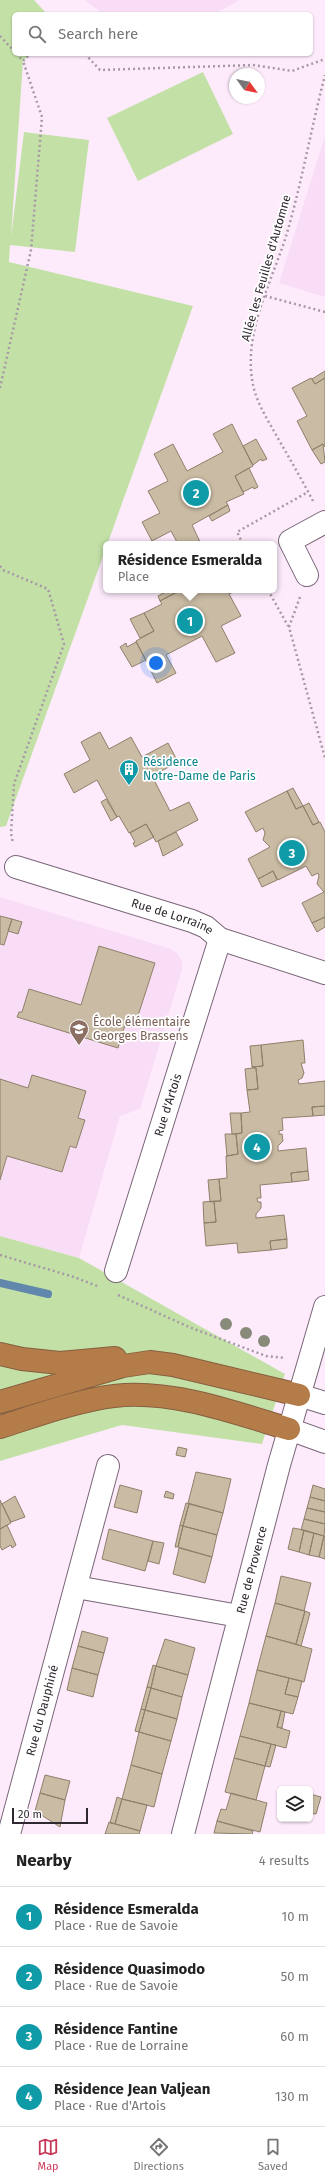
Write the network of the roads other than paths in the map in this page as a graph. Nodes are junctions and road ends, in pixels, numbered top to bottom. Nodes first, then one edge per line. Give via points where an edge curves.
1 (325, 522) edge
2 (308, 575) road end
3 (16, 867) road end
4 (220, 939) junction
5 (325, 973) edge
6 (116, 1270) dead end
7 (325, 1307) edge
8 (0, 1354) edge
9 (162, 1363) junction
10 (299, 1395) junction
11 (0, 1402) edge
12 (325, 1403) edge
13 (32, 1417) junction
14 (0, 1427) edge
15 (289, 1429) junction
16 (325, 1442) edge
17 (108, 1466) dead end
18 (76, 1587) junction
19 (240, 1616) junction
20 (12, 1833) edge
21 (183, 1834) edge

1 - 2 street via 290,541
3 - 4 street, Rue de Lorraine via 192,921 206,927
4 - 5 street, Rue de Lorraine
4 - 6 street, Rue d'Artois
7 - 10 street, Rue de Provence
8 - 9 highway via 60,1363 125,1358
9 - 10 highway
9 - 11 highway via 127,1365
10 - 12 street
10 - 15 street, Rue de Provence
11 - 13 highway
13 - 14 highway
13 - 15 highway via 106,1397 139,1396 198,1403
15 - 16 street
15 - 19 street, Rue de Provence
17 - 18 street, Rue du Dauphiné
18 - 19 street
18 - 20 street, Rue du Dauphiné
19 - 21 street, Rue de Provence

